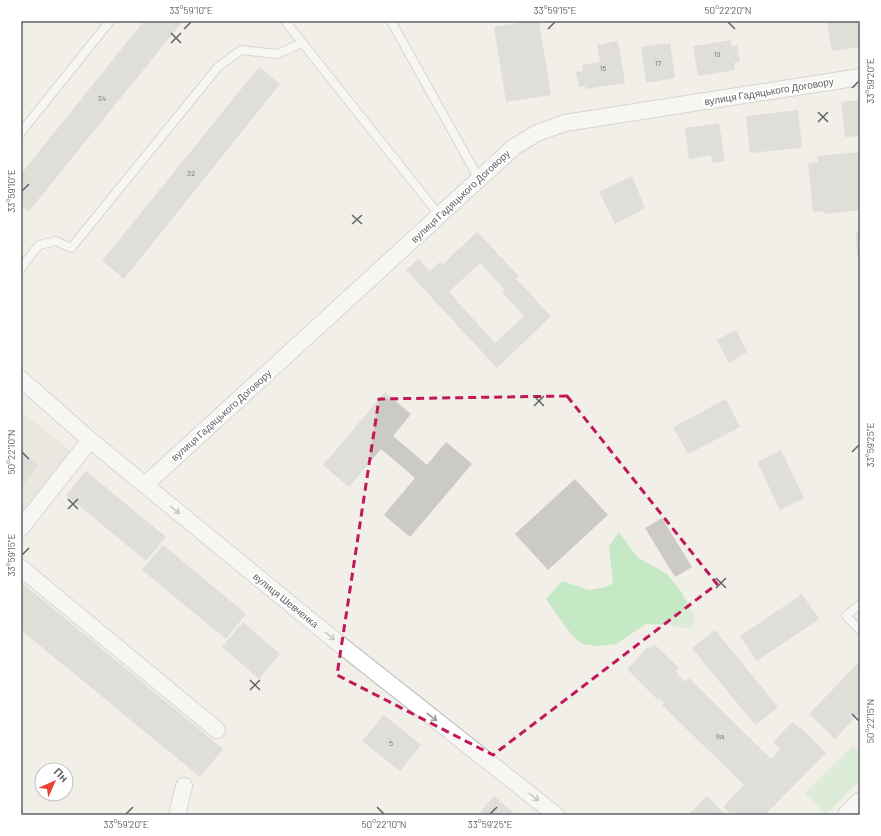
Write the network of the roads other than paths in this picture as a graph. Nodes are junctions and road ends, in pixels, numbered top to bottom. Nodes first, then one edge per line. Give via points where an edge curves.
1 (110, 21) edge
2 (285, 21) edge
3 (391, 21) edge
4 (302, 43) junction
5 (860, 77) edge
6 (21, 132) edge
7 (479, 180) junction
8 (440, 216) junction
9 (21, 268) edge
10 (21, 379) edge
11 (90, 440) junction
12 (145, 485) junction
13 (21, 528) edge
14 (21, 568) edge
15 (860, 604) edge
16 (860, 630) edge
17 (217, 730) dead end
18 (184, 786) dead end
19 (860, 803) edge
20 (177, 815) edge
21 (556, 815) edge
22 (848, 815) edge

1 - 6 lane
2 - 4 lane
3 - 7 lane
4 - 8 lane
4 - 9 lane via 277,54 242,50 218,67 71,248 56,240 39,245
5 - 7 street, вулиця Гадяцького Договору via 565,122 538,133 514,147
7 - 8 street, вулиця Гадяцького Договору
8 - 12 street, вулиця Гадяцького Договору
10 - 11 street, вулиця Шевченка
11 - 12 street, вулиця Шевченка
11 - 13 street
12 -> 21 street, вулиця Шевченка via 332,638
14 - 17 street
15 - 16 lane via 846,616
18 - 20 street
19 - 22 street

